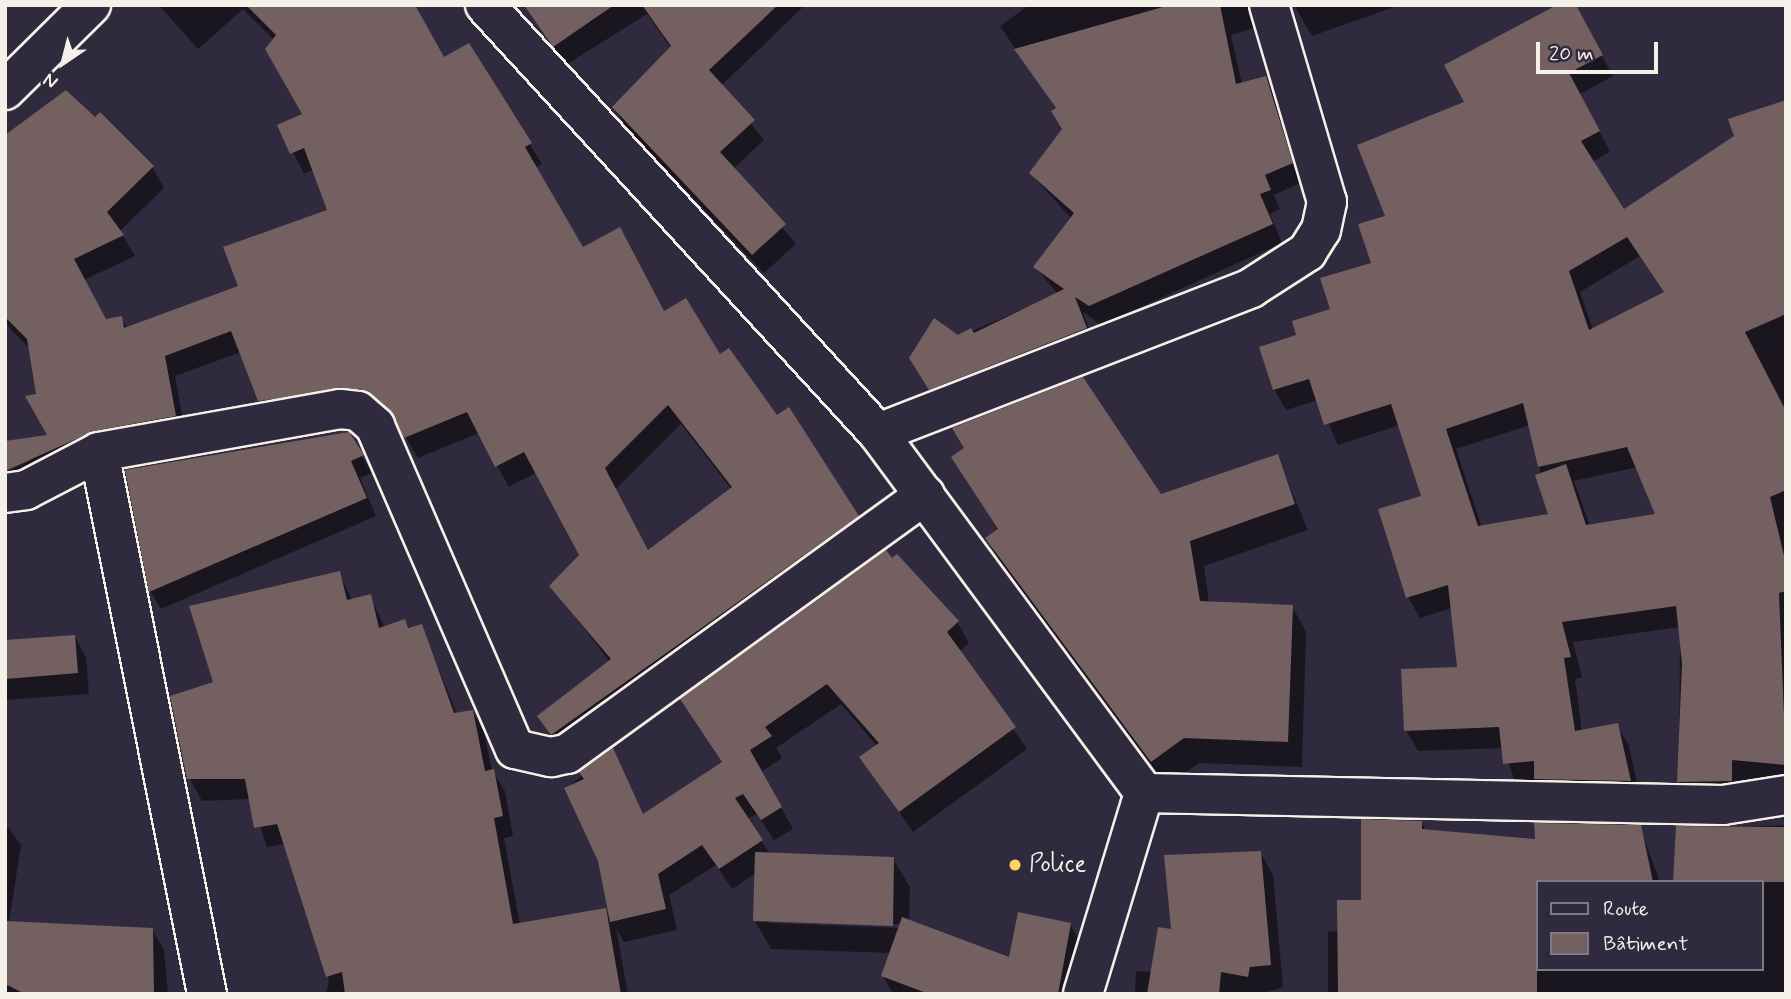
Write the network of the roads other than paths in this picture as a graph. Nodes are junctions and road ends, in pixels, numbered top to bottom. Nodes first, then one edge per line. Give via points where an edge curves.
1 (91, 5) edge
2 (485, 5) edge
3 (1269, 5) edge
4 (5, 90) edge
5 (878, 433) junction
6 (99, 452) junction
7 (5, 493) edge
8 (925, 495) junction
9 (1144, 793) junction
10 (1786, 795) edge
11 (207, 994) edge
12 (1083, 994) edge

1 - 4 street
2 - 5 street
3 - 5 street via 1327,202 1321,230 1307,252 1251,288
5 - 8 street
6 - 7 street via 26,490
6 - 8 street via 340,409 358,411 374,426 515,749 551,757 567,754
6 - 11 street
8 - 9 street
9 - 10 street via 1723,805
9 - 12 street

